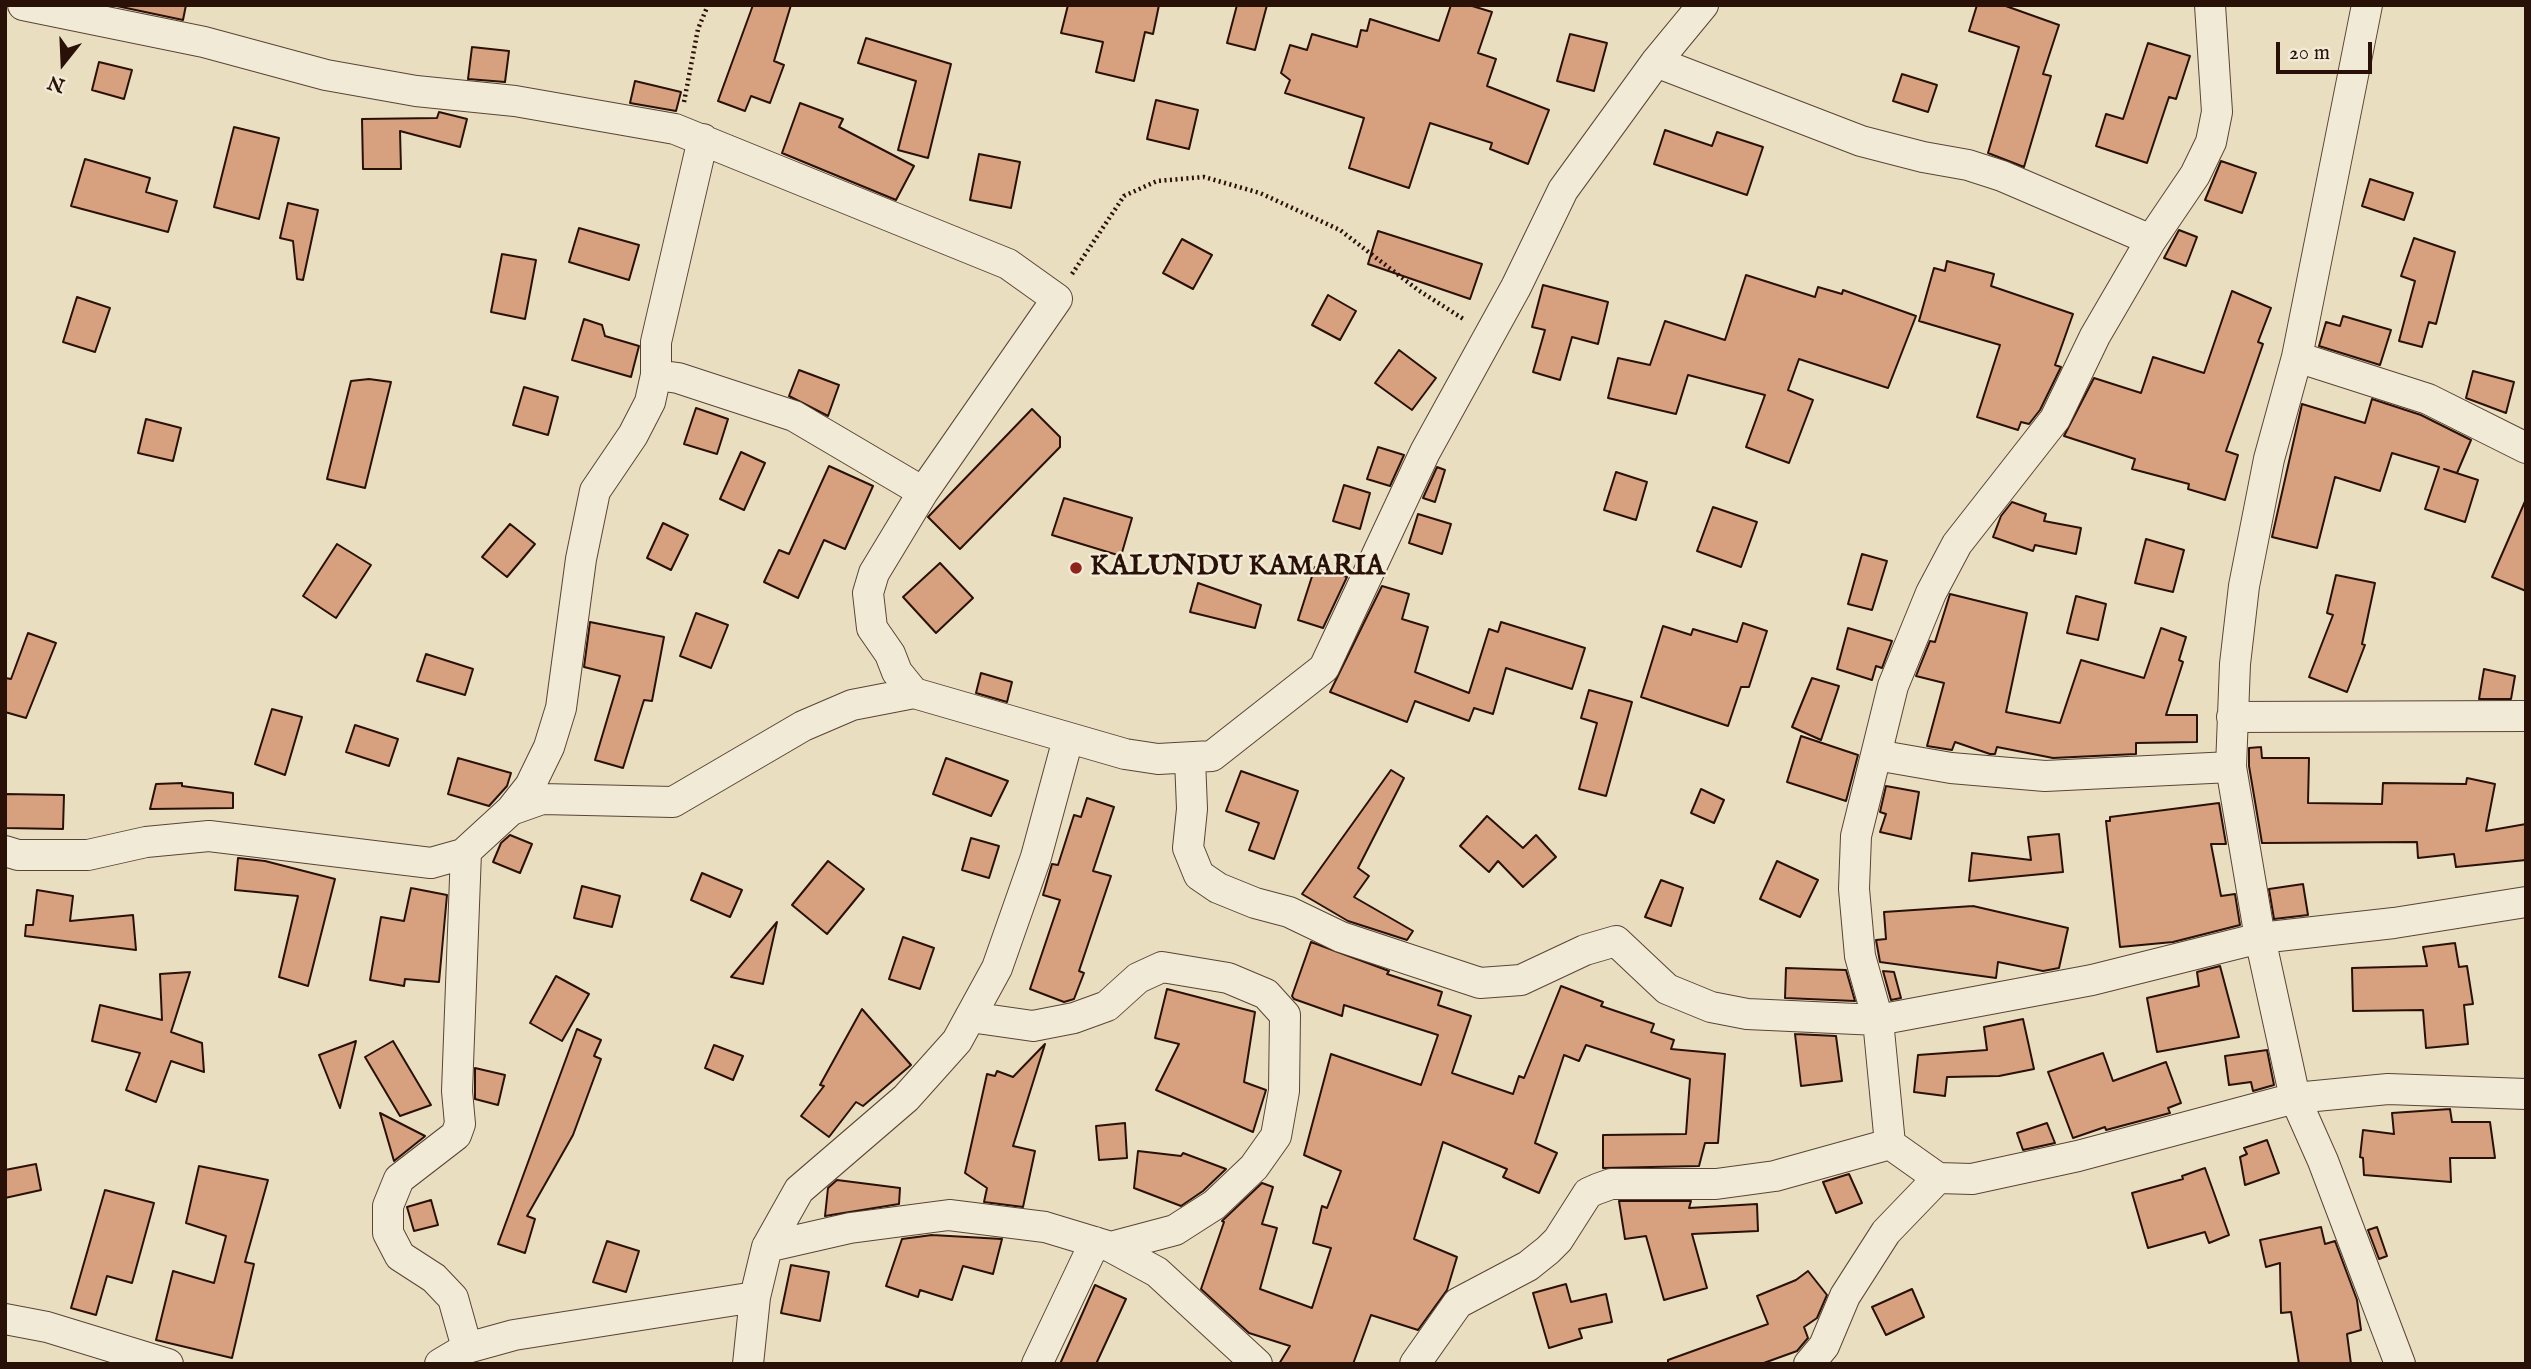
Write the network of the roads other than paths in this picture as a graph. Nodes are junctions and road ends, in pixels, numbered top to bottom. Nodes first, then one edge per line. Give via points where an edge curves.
1 (23, 5) edge
2 (1703, 5) edge
3 (2210, 5) edge
4 (2360, 5) edge
5 (2368, 5) edge
6 (1656, 62) junction
7 (703, 139) junction
8 (2151, 240) junction
9 (2297, 357) junction
10 (656, 374) junction
11 (2526, 448) edge
12 (923, 492) junction
13 (914, 693) junction
14 (2526, 716) edge
15 (2232, 717) junction
16 (1068, 739) junction
17 (1876, 755) junction
18 (1191, 759) junction
19 (2231, 767) junction
20 (511, 810) junction
21 (5, 851) edge
22 (466, 852) junction
23 (2526, 902) edge
24 (2260, 938) junction
25 (970, 1017) junction
26 (1878, 1020) junction
27 (2526, 1094) edge
28 (2295, 1098) junction
29 (1890, 1144) junction
30 (1938, 1178) junction
31 (1103, 1244) junction
32 (767, 1247) junction
33 (755, 1297) junction
34 (5, 1319) edge
35 (467, 1348) junction
36 (168, 1364) edge
37 (440, 1364) edge
38 (748, 1364) edge
39 (1037, 1364) edge
40 (1257, 1364) edge
41 (1415, 1364) edge
42 (1809, 1364) edge
43 (2400, 1364) edge

1 - 7 street via 180,37 326,75 416,91 515,101
2 - 6 street
3 - 8 street via 2217,112 2211,142 2195,175
4 - 5 street
5 - 9 street
6 - 8 street via 1861,141 2002,176
6 - 18 street via 1563,190 1425,452 1324,668 1212,756
7 - 10 street via 656,342
7 - 12 street via 1008,264 1057,299
8 - 17 street via 2054,419 1957,544 1931,593 1894,686
9 - 11 street via 2428,399
9 - 15 street via 2269,459 2244,586
10 - 12 street via 794,416
10 - 20 street via 650,402 634,435 595,491 561,708 530,786
12 - 13 street via 874,573 868,593 872,628
13 - 16 street
13 - 20 street via 852,705 803,726 673,802 542,799
14 - 15 street
15 - 19 street
16 - 18 street via 1125,754
16 - 25 street via 1036,857 998,968
17 - 19 street via 1951,768 2045,776
17 - 26 street via 1856,836 1854,888 1860,956
18 - 26 street via 1188,848 1199,875 1218,888 1289,912 1341,937 1480,983 1521,980 1616,941 1667,989 1711,1007 1794,1018
19 - 24 street
20 - 22 street
21 - 22 street via 88,855 146,842 209,836 430,863
22 - 35 street via 457,1091 460,1124 456,1135 399,1179 388,1206 388,1233 400,1256 434,1278 453,1298
23 - 24 street
24 - 26 street via 2092,980
24 - 28 street
25 - 31 street via 1033,1026 1074,1018 1107,1006 1138,978 1161,967 1228,978 1266,994 1285,1015 1284,1091 1276,1136 1254,1167 1214,1205 1175,1230
25 - 32 street via 957,1041 906,1098 799,1190
26 - 29 street
27 - 28 street via 2388,1089
28 - 30 street via 1986,1177
28 - 43 street
29 - 30 street
29 - 41 street via 1775,1176 1716,1184 1611,1184 1588,1193 1548,1250 1528,1266 1458,1303
30 - 42 street via 1886,1232 1845,1296 1824,1346
31 - 32 street via 1045,1227 949,1215 850,1228
31 - 39 street
31 - 40 street via 1157,1272
32 - 33 street
33 - 35 street via 554,1327
33 - 38 street
34 - 36 street
35 - 37 street

